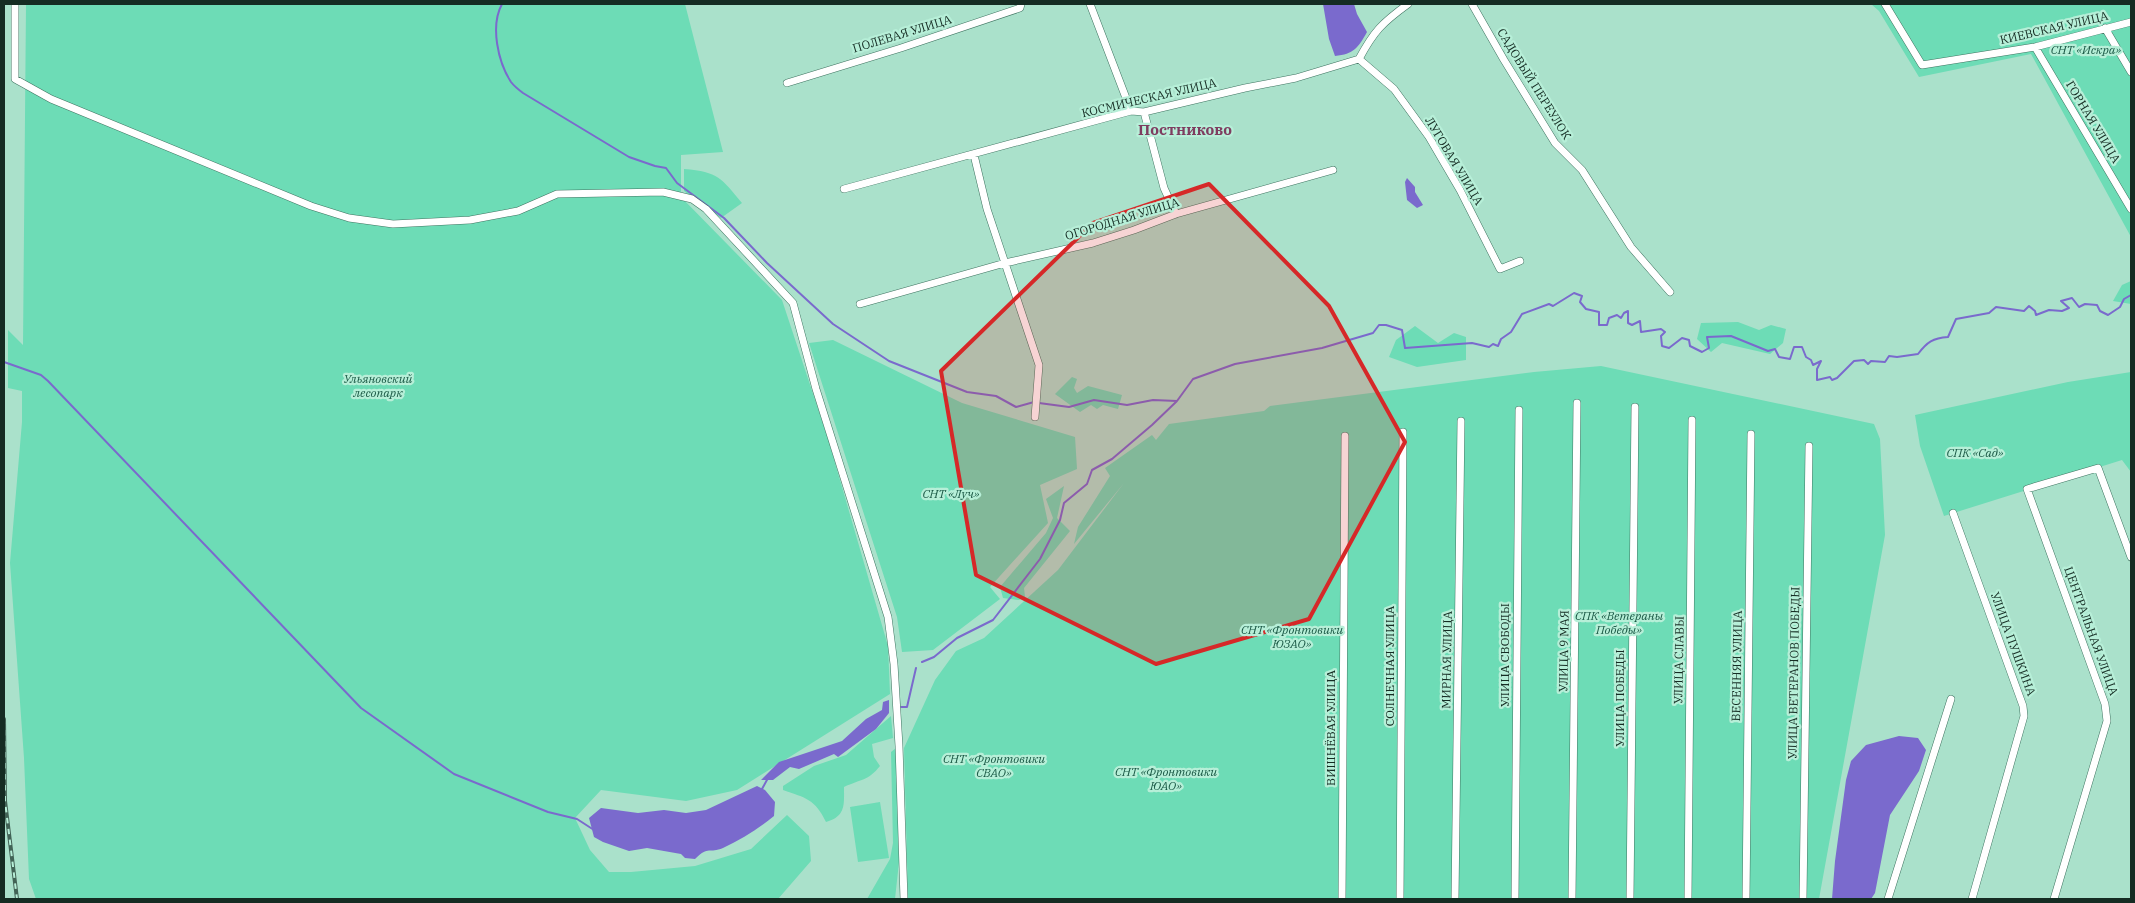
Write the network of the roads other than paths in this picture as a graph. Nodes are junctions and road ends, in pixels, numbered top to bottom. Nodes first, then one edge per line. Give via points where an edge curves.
1 (15, 4) edge
2 (1021, 4) edge
3 (1090, 4) edge
4 (1408, 4) edge
5 (1472, 4) edge
6 (1886, 4) edge
7 (2131, 22) edge
8 (2105, 28) junction
9 (2035, 47) junction
10 (1359, 59) junction
11 (2131, 72) edge
12 (787, 83) dead end
13 (1130, 111) junction
14 (1144, 112) junction
15 (974, 155) junction
16 (1333, 170) dead end
17 (844, 189) dead end
18 (2131, 209) edge
19 (1176, 214) junction
20 (1520, 260) dead end
21 (1005, 263) junction
22 (1670, 292) dead end
23 (860, 304) dead end
24 (1577, 403) dead end
25 (1635, 408) dead end
26 (1519, 410) dead end
27 (1035, 417) dead end
28 (1692, 420) dead end
29 (1461, 421) dead end
30 (1403, 432) dead end
31 (1751, 434) dead end
32 (1345, 436) dead end
33 (1809, 446) dead end
34 (1953, 514) dead end
35 (2131, 557) edge
36 (1950, 699) dead end
37 (904, 899) edge
38 (1342, 899) edge
39 (1400, 899) edge
40 (1455, 899) edge
41 (1515, 899) edge
42 (1572, 899) edge
43 (1630, 899) edge
44 (1688, 899) edge
45 (1746, 899) edge
46 (1803, 899) edge
47 (1888, 899) edge
48 (1972, 899) edge
49 (2054, 899) edge

1 - 37 street via 15,79 59,102 311,206 349,218 393,224 470,220 518,211 558,194 663,192 692,198 706,209 793,302 816,389 888,617 900,746
2 - 12 street, ПОЛЕВАЯ УЛИЦА via 1020,8
3 - 13 street
4 - 10 street via 1372,35
5 - 22 street, САДОВЫЙ ПЕРЕУЛОК via 1555,142 1582,170 1631,247
6 - 9 street, КИЕВСКАЯ УЛИЦА via 1922,65
7 - 8 street, КИЕВСКАЯ УЛИЦА
8 - 9 street, КИЕВСКАЯ УЛИЦА
8 - 11 street
9 - 18 street, ГОРНАЯ УЛИЦА
10 - 14 street, КОСМИЧЕСКАЯ УЛИЦА via 1296,78
10 - 20 street, ЛУГОВАЯ УЛИЦА via 1394,89 1429,137 1500,269
13 - 14 street, КОСМИЧЕСКАЯ УЛИЦА
13 - 15 street, КОСМИЧЕСКАЯ УЛИЦА
14 - 19 street via 1164,188
15 - 17 street, КОСМИЧЕСКАЯ УЛИЦА
15 - 21 street
16 - 19 street, ОГОРОДНАЯ УЛИЦА
19 - 21 street, ОГОРОДНАЯ УЛИЦА via 1093,243
21 - 23 street, ОГОРОДНАЯ УЛИЦА
21 - 27 street via 1039,365
24 - 42 street, УЛИЦА 9 МАЯ
25 - 43 street, УЛИЦА ПОБЕДЫ
26 - 41 street, УЛИЦА СВОБОДЫ
28 - 44 street, УЛИЦА СЛАВЫ
29 - 40 street, МИРНАЯ УЛИЦА
30 - 39 street, СОЛНЕЧНАЯ УЛИЦА
31 - 45 street, ВЕСЕННЯЯ УЛИЦА
32 - 38 street, ВИШНЁВАЯ УЛИЦА
33 - 46 street, УЛИЦА ВЕТЕРАНОВ ПОБЕДЫ
34 - 48 street, УЛИЦА ПУШКИНА via 2024,716
35 - 49 street, ЦЕНТРАЛЬНАЯ УЛИЦА via 2098,468 2027,489 2105,704 2106,721
36 - 47 street

